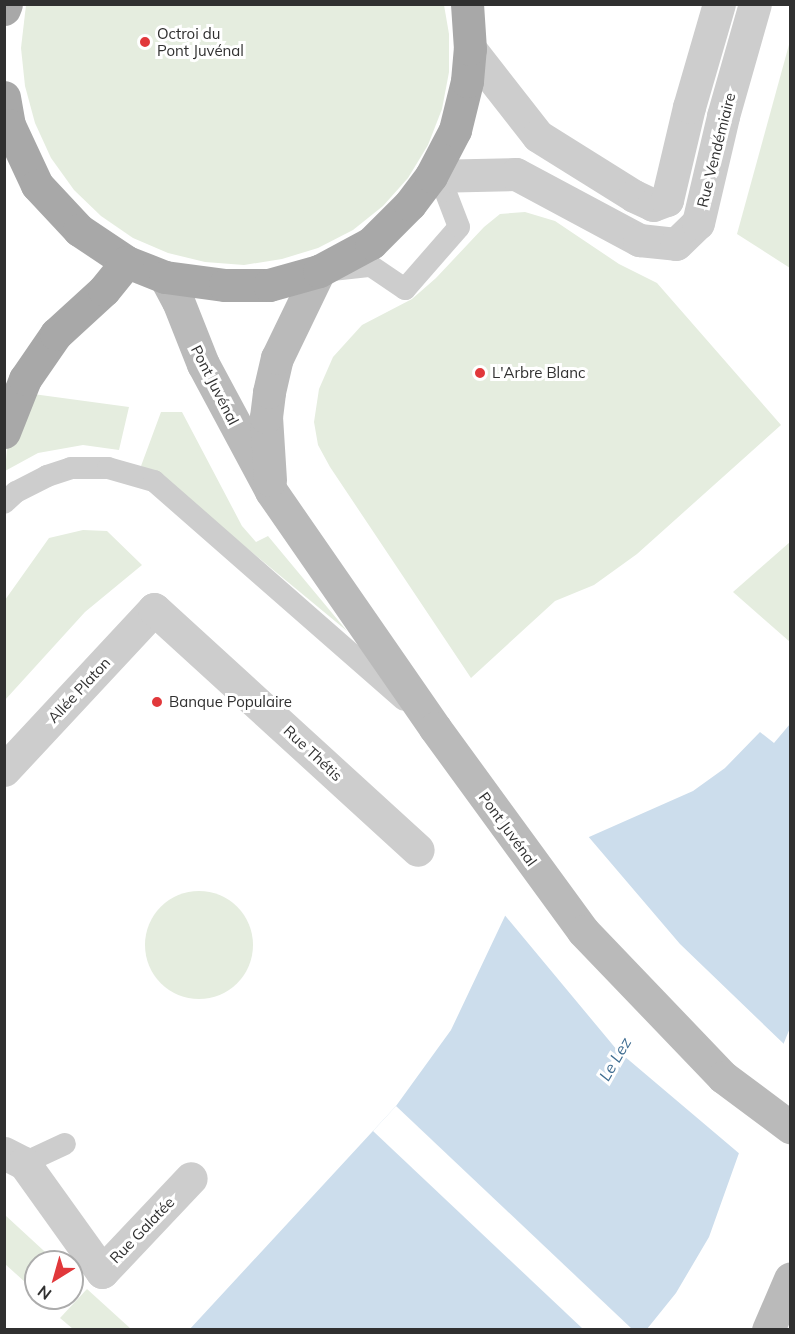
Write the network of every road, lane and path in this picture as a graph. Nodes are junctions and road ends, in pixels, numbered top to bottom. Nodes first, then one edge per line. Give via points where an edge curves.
1 (6, 4) edge
2 (467, 4) edge
3 (719, 4) edge
4 (755, 4) edge
5 (4, 9) edge
6 (470, 49) junction
7 (6, 118) edge
8 (4, 168) edge
9 (431, 176) junction
10 (127, 262) junction
11 (319, 271) junction
12 (165, 277) junction
13 (4, 432) edge
14 (271, 491) junction
15 (4, 503) edge
16 (154, 609) joint
17 (435, 728) junction
18 (4, 771) edge
19 (418, 850) dead end
20 (790, 1127) edge
21 (64, 1144) dead end
22 (14, 1158) edge
23 (191, 1178) dead end
24 (790, 1279) edge
25 (768, 1329) edge

1 - 5 main road
2 - 6 main road
3 - 6 street via 667,200 653,205 538,136
4 - 9 street, Rue Vendémiaire via 698,223 676,244 639,240 516,174
6 - 9 main road via 455,130
7 - 8 main road
7 - 10 main road via 37,185 79,230
9 - 11 main road via 410,204 371,243
9 - 11 lane via 446,191 459,227 405,289 371,266
10 - 12 main road
10 - 13 main road via 104,290 56,334 25,379
11 - 12 main road via 269,285 225,285
11 - 14 main road via 277,358 269,392 266,417
12 - 14 main road, Pont Juvénal via 203,364
14 - 17 main road, Pont Juvénal
15 - 17 lane via 27,487 71,468 108,468 154,481
16 - 18 street, Allée Platon
16 - 19 street, Rue Thétis
17 - 20 main road, Pont Juvénal via 583,931 723,1077
21 - 22 lane
22 - 23 street, Rue Galatée via 96,1279
24 - 25 main road

